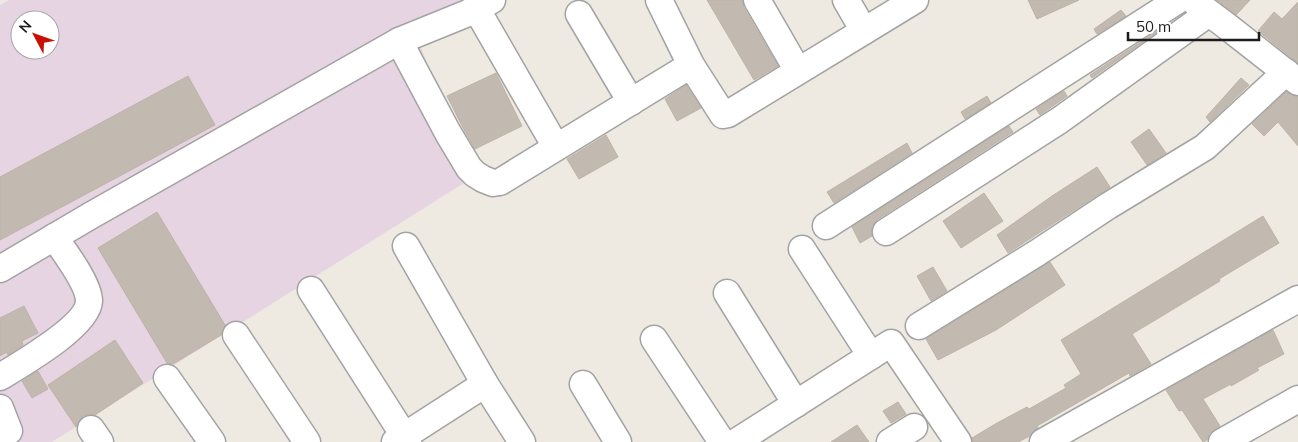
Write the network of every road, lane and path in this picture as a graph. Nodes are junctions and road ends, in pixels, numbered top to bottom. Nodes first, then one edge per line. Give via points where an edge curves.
1 (659, 0) edge
2 (757, 0) edge
3 (846, 0) edge
4 (915, 0) edge
5 (1178, 0) edge
6 (484, 4) edge
7 (1200, 6) edge
8 (579, 14) dead end
9 (864, 31) junction
10 (399, 41) junction
11 (692, 65) junction
12 (798, 71) junction
13 (1292, 77) edge
14 (631, 102) junction
15 (556, 147) junction
16 (826, 226) dead end
17 (886, 232) dead end
18 (54, 237) junction
19 (406, 246) dead end
20 (802, 249) dead end
21 (0, 268) edge
22 (310, 290) dead end
23 (727, 293) dead end
24 (1298, 298) edge
25 (919, 326) dead end
26 (236, 335) dead end
27 (654, 339) dead end
28 (870, 356) junction
29 (0, 377) edge
30 (167, 378) dead end
31 (485, 384) junction
32 (583, 384) dead end
33 (1298, 399) edge
34 (796, 404) junction
35 (0, 408) edge
36 (914, 426) dead end
37 (0, 437) edge
38 (402, 440) edge
39 (212, 442) edge
40 (307, 442) edge
41 (522, 442) edge
42 (618, 442) edge
43 (722, 442) edge
44 (736, 442) edge
45 (890, 442) edge
46 (958, 442) edge
47 (1043, 442) edge
48 (1222, 442) edge

1 - 11 street
2 - 12 street
3 - 9 street
4 - 9 street
5 - 16 street
6 - 10 street
6 - 15 street
7 - 13 street
7 - 17 street via 1060,120
8 - 14 street
9 - 12 street
10 - 15 street via 448,133 475,174 493,183 500,182
10 - 18 street
11 - 12 street via 723,115
11 - 14 street
13 - 25 street via 1205,147
14 - 15 street
18 - 21 street
18 - 29 street via 84,282 89,301 82,318 61,337
19 - 31 street
20 - 28 street
22 - 38 street
23 - 34 street
24 - 47 street
26 - 40 street
27 - 43 street
28 - 34 street
28 - 46 street via 891,343
30 - 39 street
31 - 38 street
31 - 41 street
32 - 42 street
33 - 48 street
34 - 44 street
35 - 37 street via 9,431
36 - 45 street

